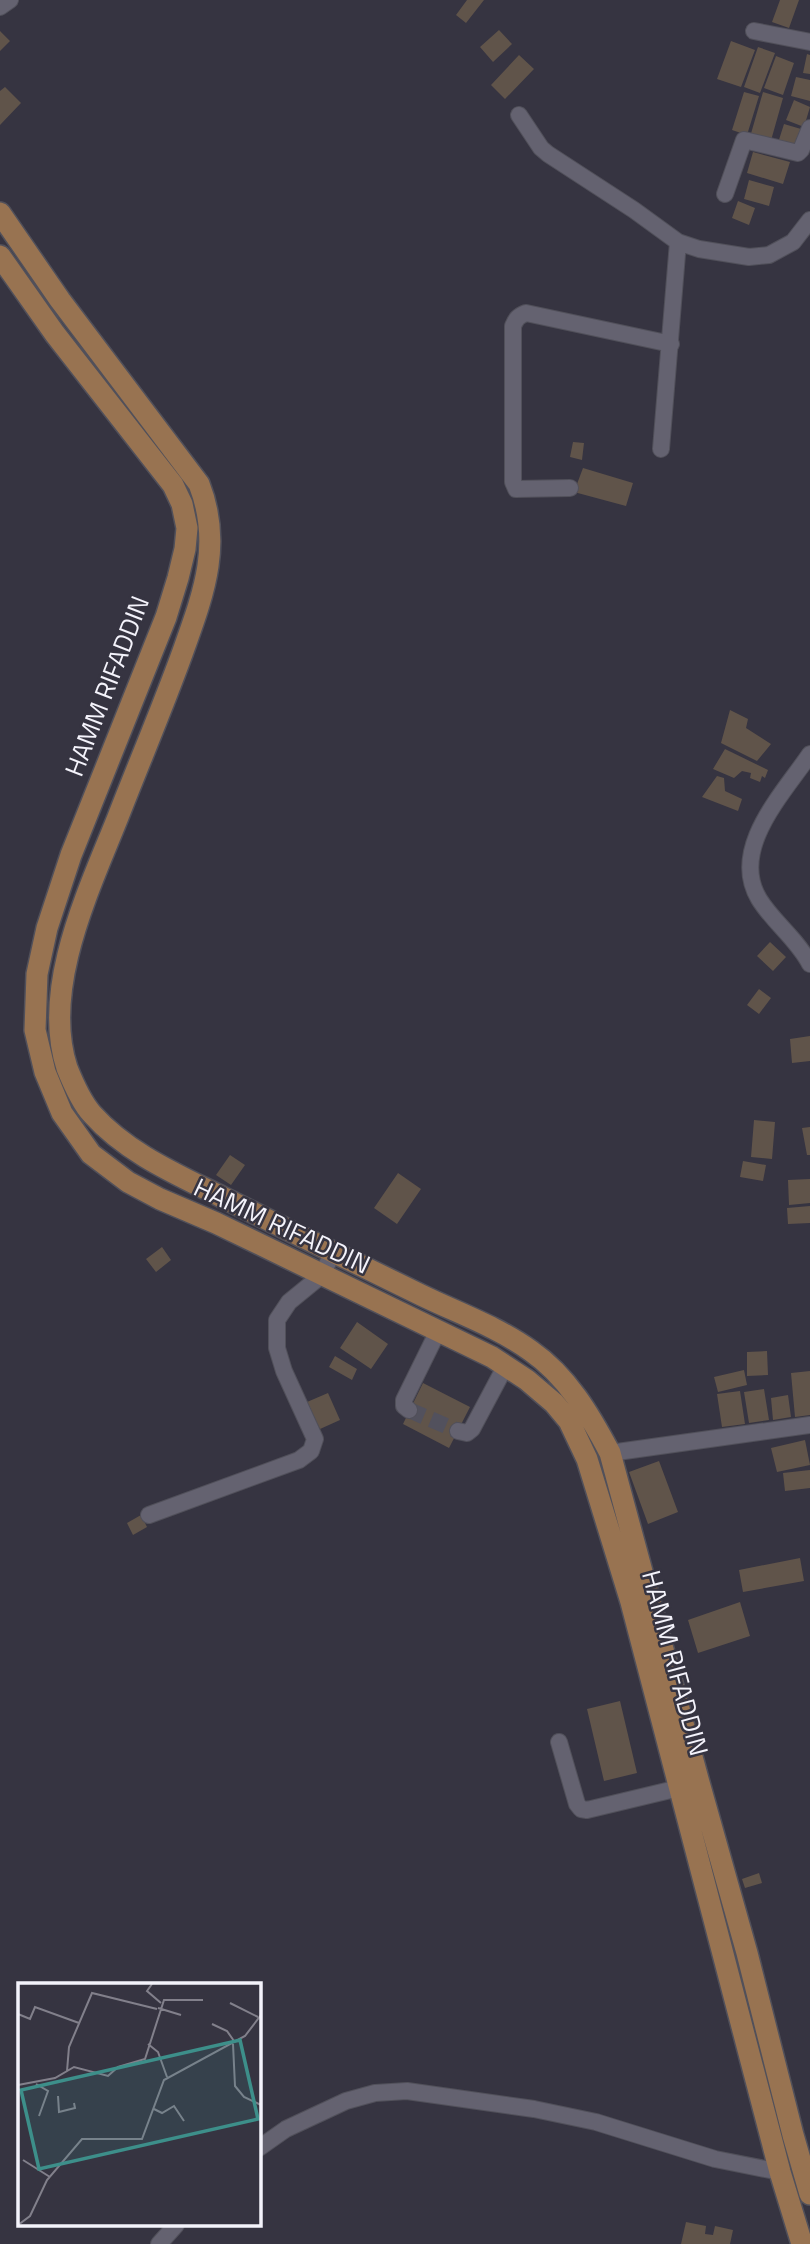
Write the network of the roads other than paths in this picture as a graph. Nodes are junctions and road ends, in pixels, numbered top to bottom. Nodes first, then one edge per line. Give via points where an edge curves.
1 (10, 0) edge
2 (0, 7) edge
3 (754, 31) dead end
4 (810, 42) edge
5 (519, 115) dead end
6 (810, 128) edge
7 (725, 194) dead end
8 (0, 213) edge
9 (810, 220) edge
10 (678, 242) junction
11 (0, 256) edge
12 (671, 344) junction
13 (662, 449) dead end
14 (569, 488) dead end
15 (810, 754) edge
16 (810, 964) edge
17 (333, 1252) junction
18 (322, 1275) junction
19 (438, 1331) junction
20 (506, 1365) junction
21 (410, 1410) dead end
22 (810, 1425) edge
23 (458, 1431) dead end
24 (610, 1453) junction
25 (149, 1515) dead end
26 (673, 1725) junction
27 (559, 1742) dead end
28 (679, 1788) junction
29 (261, 2147) edge
30 (780, 2172) junction
31 (810, 2190) edge
32 (175, 2226) edge
33 (159, 2244) edge
34 (802, 2244) edge

1 - 2 street
3 - 4 street
5 - 10 street via 548,154
6 - 7 street via 796,153 746,139
8 - 17 main road, HAMM RIFADDIN via 199,484 208,506 211,542 204,593 78,917 63,981 60,1022 67,1067 89,1111 129,1148
9 - 10 street via 793,242 760,257
10 - 12 street
11 - 18 main road, HAMM RIFADDIN via 173,485 187,528 166,617 71,855 47,928 37,974 35,1030 45,1072 62,1113 91,1154 128,1182
12 - 13 street
12 - 14 street via 526,313 515,320 513,482 516,489
15 - 16 street via 754,840 750,862 750,881 760,901
17 - 18 street
17 - 24 main road, HAMM RIFADDIN via 533,1352 588,1411
18 - 19 main road, HAMM RIFADDIN
18 - 25 street via 289,1302 277,1320 277,1348 315,1440 311,1451 299,1460
19 - 20 main road, HAMM RIFADDIN
19 - 21 street via 404,1400
20 - 23 street via 472,1429
20 - 26 main road, HAMM RIFADDIN via 569,1421 587,1459
22 - 24 street
24 - 26 main road, HAMM RIFADDIN
26 - 28 main road, HAMM RIFADDIN
26 - 31 main road, HAMM RIFADDIN via 747,1953
27 - 28 street via 581,1809
28 - 30 main road, HAMM RIFADDIN
29 - 30 street via 286,2129 346,2101 407,2091 596,2122 715,2159
30 - 34 main road, HAMM RIFADDIN
32 - 33 street

